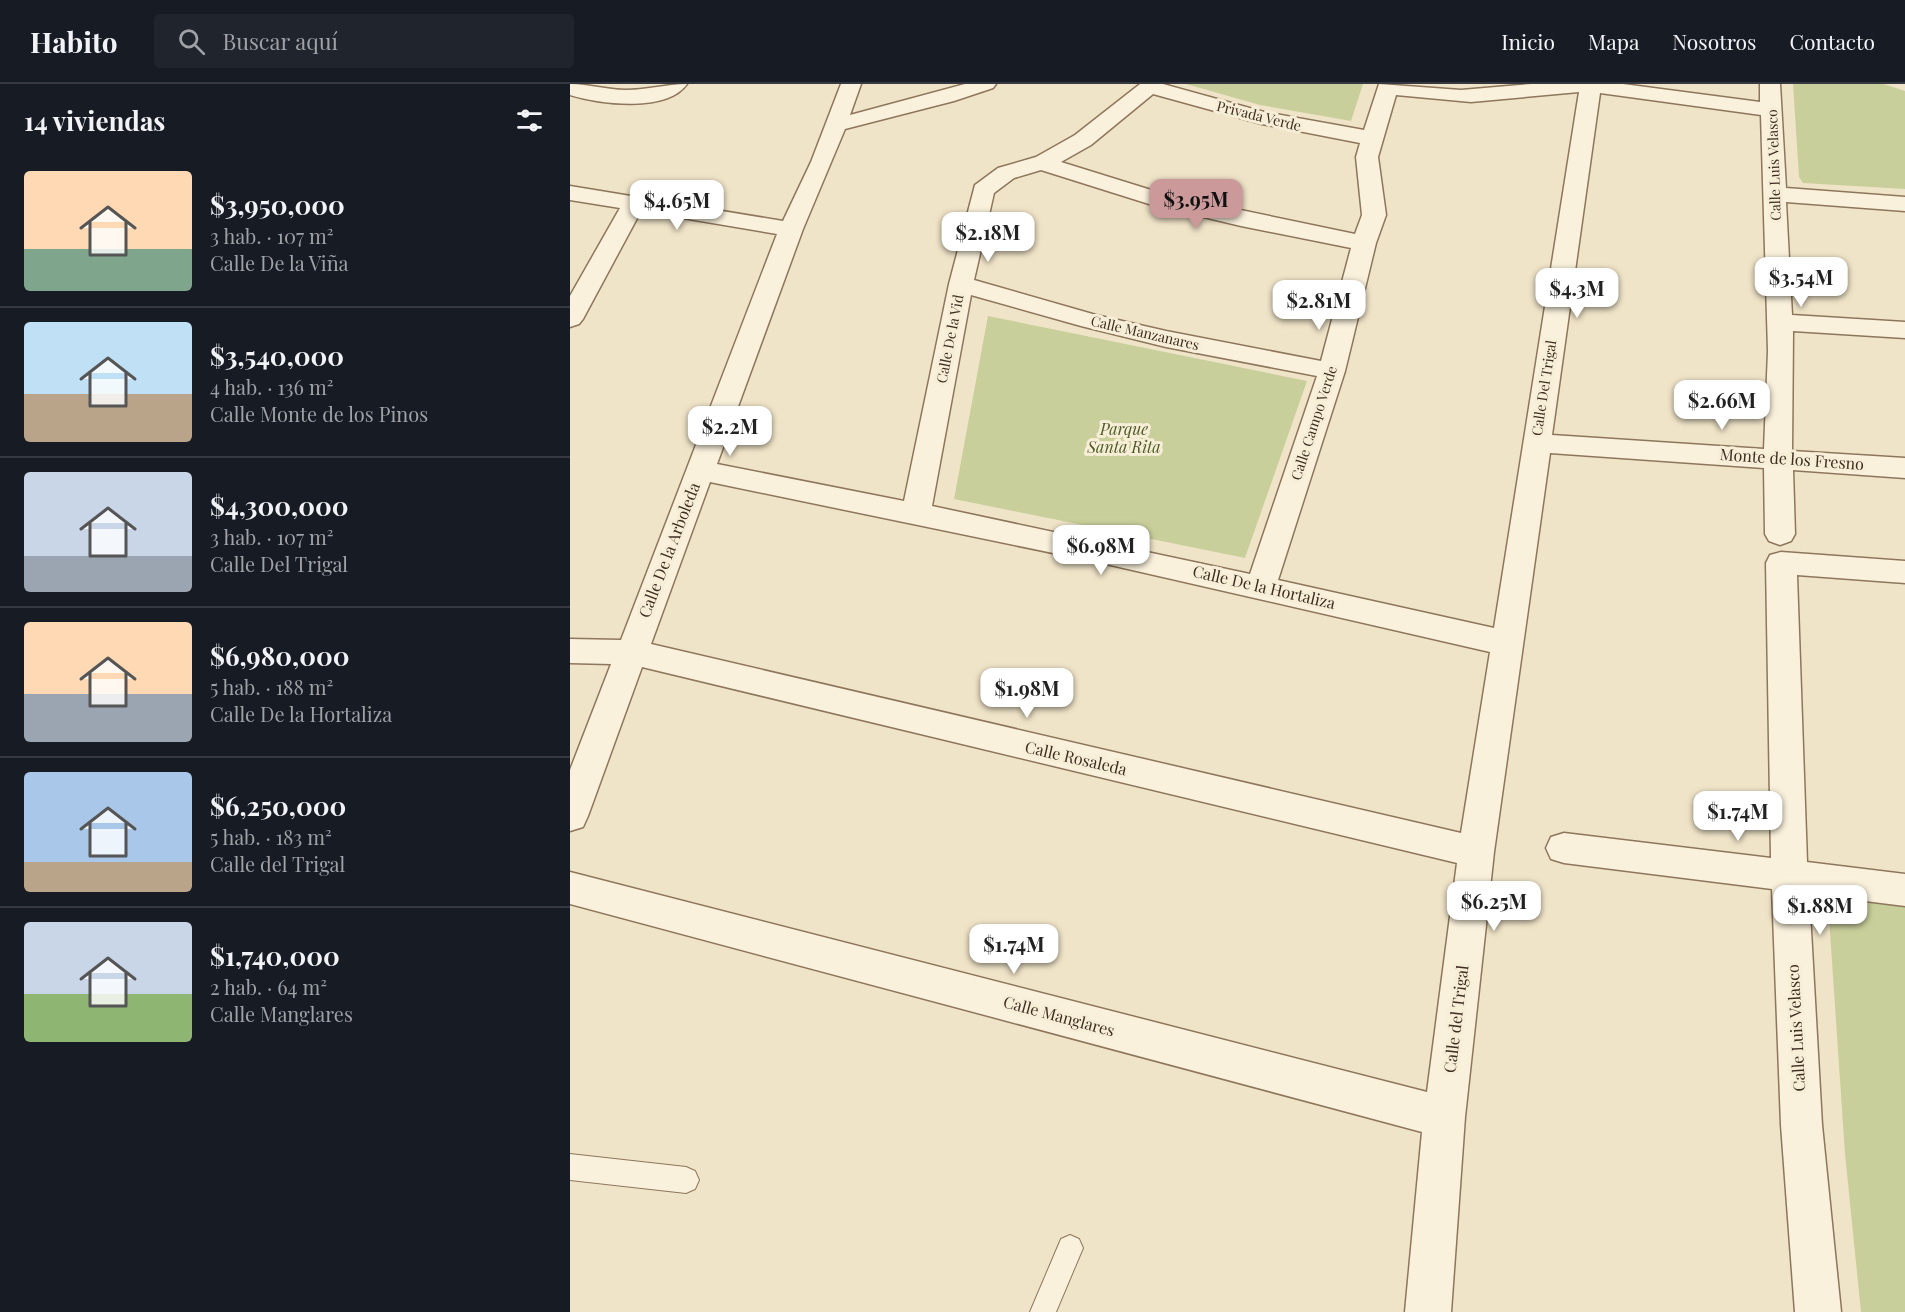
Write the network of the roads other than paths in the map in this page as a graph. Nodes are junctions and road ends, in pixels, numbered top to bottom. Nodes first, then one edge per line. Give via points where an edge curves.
1 (677, 84) edge
2 (851, 84) edge
3 (986, 84) edge
4 (1770, 84) edge
5 (1591, 85) edge
6 (570, 86) edge
7 (1151, 86) edge
8 (1389, 86) edge
9 (1771, 110) junction
10 (836, 125) junction
11 (1371, 138) junction
12 (1042, 163) junction
13 (570, 193) edge
14 (1776, 194) junction
15 (634, 203) junction
16 (1905, 204) edge
17 (791, 229) junction
18 (1364, 243) junction
19 (961, 284) junction
20 (570, 319) edge
21 (1780, 322) junction
22 (1905, 330) edge
23 (1332, 371) junction
24 (1536, 443) junction
25 (1778, 457) junction
26 (1905, 468) edge
27 (700, 470) junction
28 (916, 512) junction
29 (1522, 549) joint
30 (1781, 549) junction
31 (1905, 572) edge
32 (1262, 586) junction
33 (1509, 644) junction
34 (570, 651) edge
35 (630, 652) junction
36 (570, 816) edge
37 (1564, 848) dead end
38 (1476, 852) junction
39 (1790, 876) junction
40 (570, 888) edge
41 (1905, 890) edge
42 (1444, 1117) junction
43 (570, 1167) edge
44 (686, 1180) dead end
45 (1070, 1248) dead end
46 (1043, 1312) edge
47 (1428, 1312) edge
48 (1818, 1312) edge

1 - 6 street via 664,93 649,96 590,95
2 - 10 street, Calle De la Arboleda
3 - 10 street
4 - 9 street, Calle Luis Velasco
5 - 8 street via 1469,96
5 - 9 street
5 - 24 street, Calle Del Trigal
7 - 11 street, Privada Verde via 1288,124
7 - 12 street, Calle De la Vid via 1083,140
8 - 11 street, Calle Campo Verde
9 - 14 street, Calle Luis Velasco
10 - 17 street, Calle De la Arboleda
11 - 18 street, Calle Campo Verde via 1367,158 1374,215
12 - 18 street via 1168,201
12 - 19 street, Calle De la Vid via 1006,172 983,190
13 - 15 street
14 - 16 street
14 - 21 street, Calle Luis Velasco
15 - 17 street
15 - 20 street
17 - 27 street, Calle De la Arboleda
18 - 23 street, Calle Campo Verde
19 - 23 street, Calle Manzanares via 1112,326
19 - 28 street, Calle De la Vid
21 - 22 street
21 - 25 street, Calle Luis Velasco
23 - 32 street, Calle Campo Verde
24 - 25 street, Monte de los Fresno
24 - 29 street, Calle Del Trigal
25 - 26 street, Monte de los Fresno
25 - 30 street, Calle Luis Velasco
27 - 28 street, Calle De la Hortaliza
27 - 35 street, Calle De la Arboleda
28 - 32 street, Calle De la Hortaliza
29 - 33 street, Calle del Trigal
30 - 31 street
30 - 39 street, Calle Luis Velasco
32 - 33 street, Calle De la Hortaliza
33 - 38 street, Calle del Trigal
34 - 35 street, Calle Rosaleda
35 - 36 street, Calle De la Arboleda
35 - 38 street, Calle Rosaleda
37 - 39 street
38 - 42 street, Calle del Trigal
39 - 41 street
39 - 48 street, Calle Luis Velasco via 1801,1134
40 - 42 street, Calle Manglares
42 - 47 street, Calle del Trigal
43 - 44 lane
45 - 46 lane

